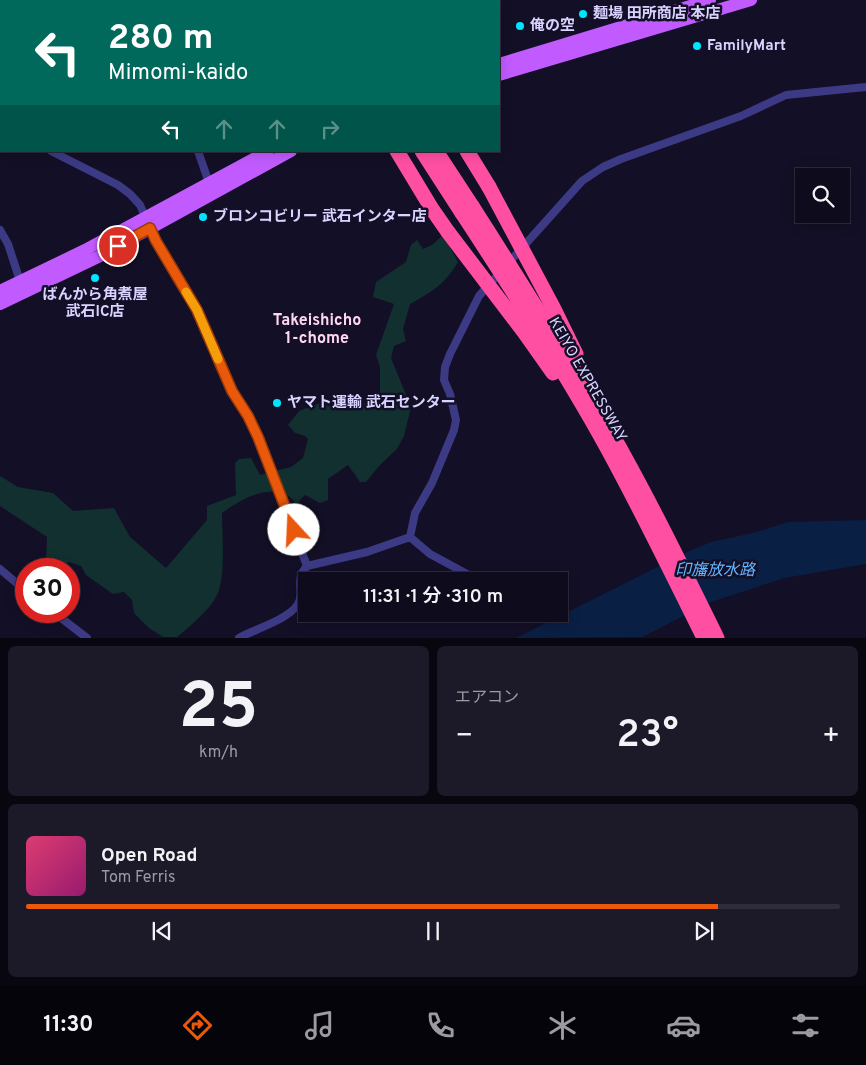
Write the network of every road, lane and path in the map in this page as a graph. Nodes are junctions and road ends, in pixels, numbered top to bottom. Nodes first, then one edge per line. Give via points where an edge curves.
1 (710, 0) edge
2 (750, 0) edge
3 (500, 64) edge
4 (500, 75) edge
5 (866, 86) edge
6 (53, 152) edge
7 (198, 152) edge
8 (266, 152) edge
9 (289, 152) edge
10 (398, 152) edge
11 (423, 152) edge
12 (437, 152) edge
13 (468, 152) edge
14 (209, 183) junction
15 (467, 210) junction
16 (148, 223) junction
17 (0, 230) edge
18 (20, 281) junction
19 (0, 291) edge
20 (0, 304) edge
21 (648, 513) junction
22 (410, 537) junction
23 (307, 566) junction
24 (0, 569) edge
25 (463, 572) edge
26 (15, 582) edge
27 (66, 623) edge
28 (82, 636) edge
29 (239, 638) edge
30 (704, 638) edge
31 (717, 638) edge

1 - 3 main road
2 - 4 main road
5 - 22 street via 786,95 741,116 621,159 582,181 479,296 450,354 444,367 444,380 456,420 454,430 430,488 415,513
6 - 16 street via 118,185 136,200
7 - 14 street
8 - 14 main road
9 - 16 main road
10 - 21 highway, bridge via 432,209 550,369
11 - 15 highway, KEIYO EXPRESSWAY
12 - 15 highway, KEIYO EXPRESSWAY
13 - 21 highway, bridge via 554,309 619,439
14 - 16 main road
15 - 21 highway, KEIYO EXPRESSWAY, bridge
16 - 18 main road
16 - 20 main road via 100,256
16 - 23 street via 197,310 232,391 258,437
17 - 18 street
18 - 19 main road
21 - 30 highway, KEIYO EXPRESSWAY, bridge
21 - 31 highway, KEIYO EXPRESSWAY, bridge
22 - 23 street via 367,552
22 - 25 street via 430,554
23 - 29 street via 300,581 300,601 294,610
24 - 26 street
27 - 28 street

